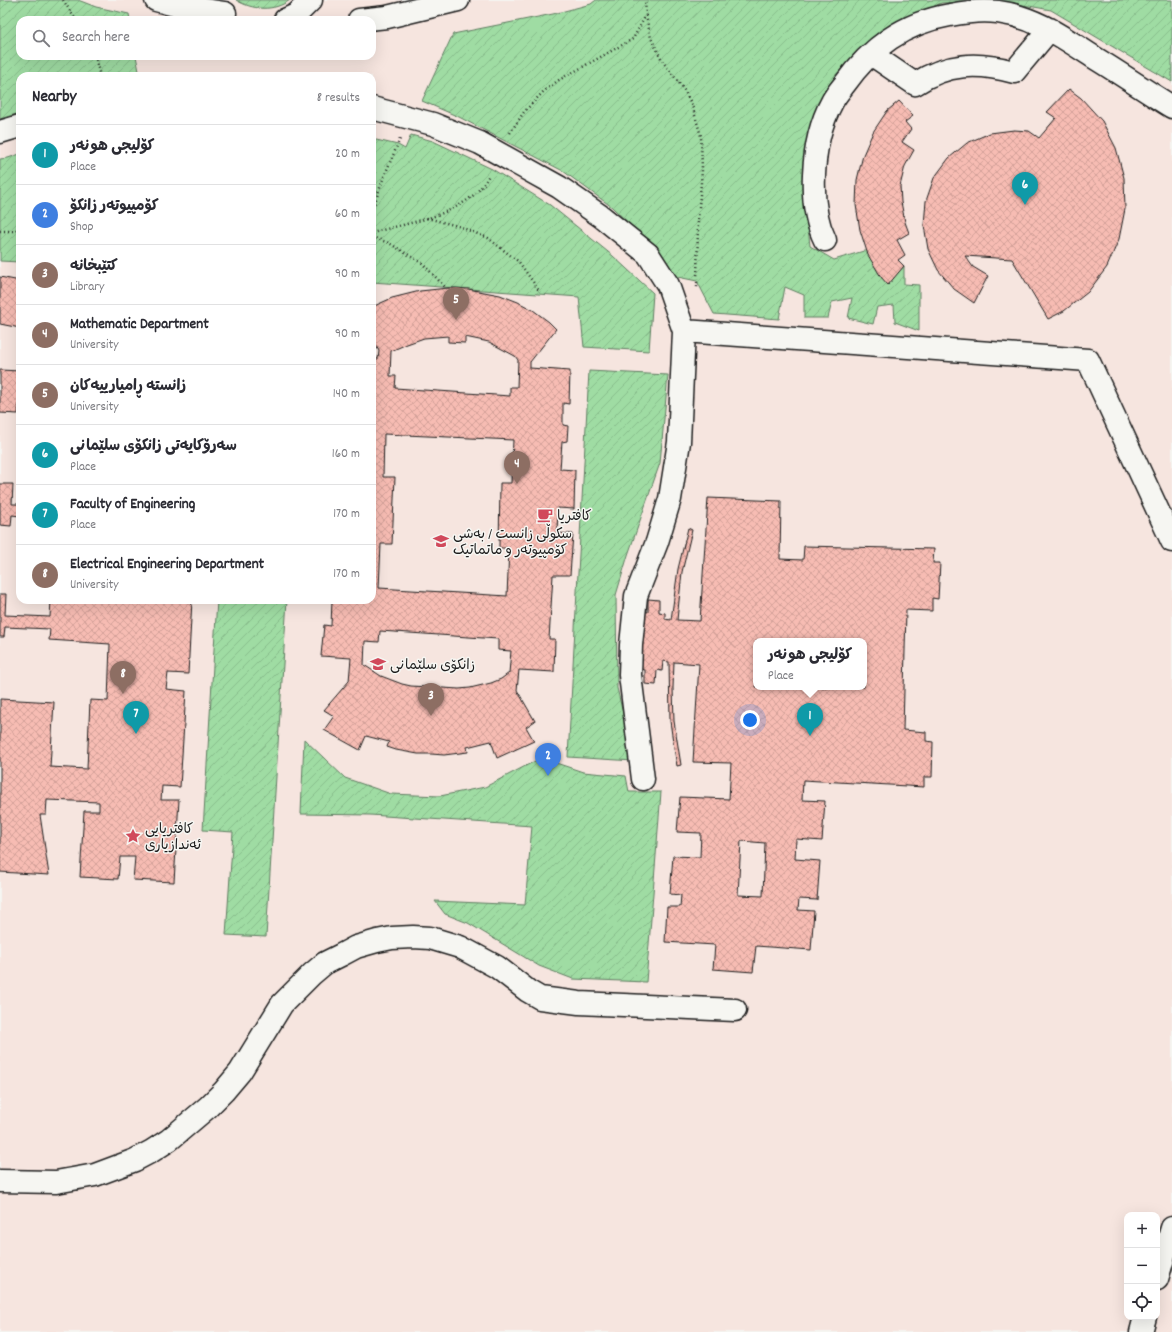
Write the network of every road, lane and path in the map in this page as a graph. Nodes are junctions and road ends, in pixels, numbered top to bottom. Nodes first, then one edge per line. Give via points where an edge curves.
1 (63, 0) edge
2 (156, 0) edge
3 (311, 0) edge
4 (458, 0) edge
5 (645, 0) edge
6 (225, 11) edge
7 (646, 15) junction
8 (73, 16) edge
9 (296, 16) edge
10 (376, 18) edge
11 (1050, 29) junction
12 (871, 54) junction
13 (96, 60) edge
14 (99, 72) edge
15 (1172, 107) edge
16 (376, 109) edge
17 (408, 118) junction
18 (16, 127) edge
19 (0, 132) edge
20 (499, 153) junction
21 (376, 198) edge
22 (427, 217) junction
23 (16, 230) edge
24 (0, 231) edge
25 (376, 232) edge
26 (376, 238) edge
27 (825, 240) dead end
28 (446, 288) dead end
29 (697, 288) dead end
30 (540, 292) dead end
31 (684, 332) junction
32 (1172, 541) edge
33 (643, 779) dead end
34 (735, 1010) dead end
35 (0, 1181) edge
36 (1172, 1228) edge
37 (1160, 1270) edge
38 (1172, 1273) edge
39 (1160, 1279) edge
40 (1145, 1320) edge
41 (1141, 1332) edge

1 - 8 path
2 - 6 street via 179,6
3 - 9 street
4 - 10 street
5 - 7 path
7 - 20 path via 633,39 544,91 524,112
7 - 29 path via 651,38 663,62 683,88 692,105 701,136
11 - 12 street via 1013,14 990,11 959,13 909,27 881,44
11 - 12 street via 1014,72 990,66 962,66 937,72 915,84
11 - 15 street
12 - 27 street via 851,75 832,102 817,147 814,189 819,227
13 - 14 path
16 - 17 street
17 - 20 street via 433,124
17 - 21 path
18 - 19 street
20 - 22 path via 487,179 470,198 450,211
20 - 31 street via 559,187 648,254 668,285
22 - 25 path
22 - 30 path via 488,238 519,262
23 - 24 path
26 - 28 path via 389,243 422,263
31 - 32 street via 1088,360
31 - 33 street via 679,442 670,499 636,596 631,645 630,675
34 - 35 street via 579,1003 540,998 528,992 497,967 460,947 430,938 392,938 377,941 325,963 312,974 282,1004 240,1072 224,1091 208,1108 152,1151 95,1175 56,1182
36 - 37 street
38 - 39 street
40 - 41 street

